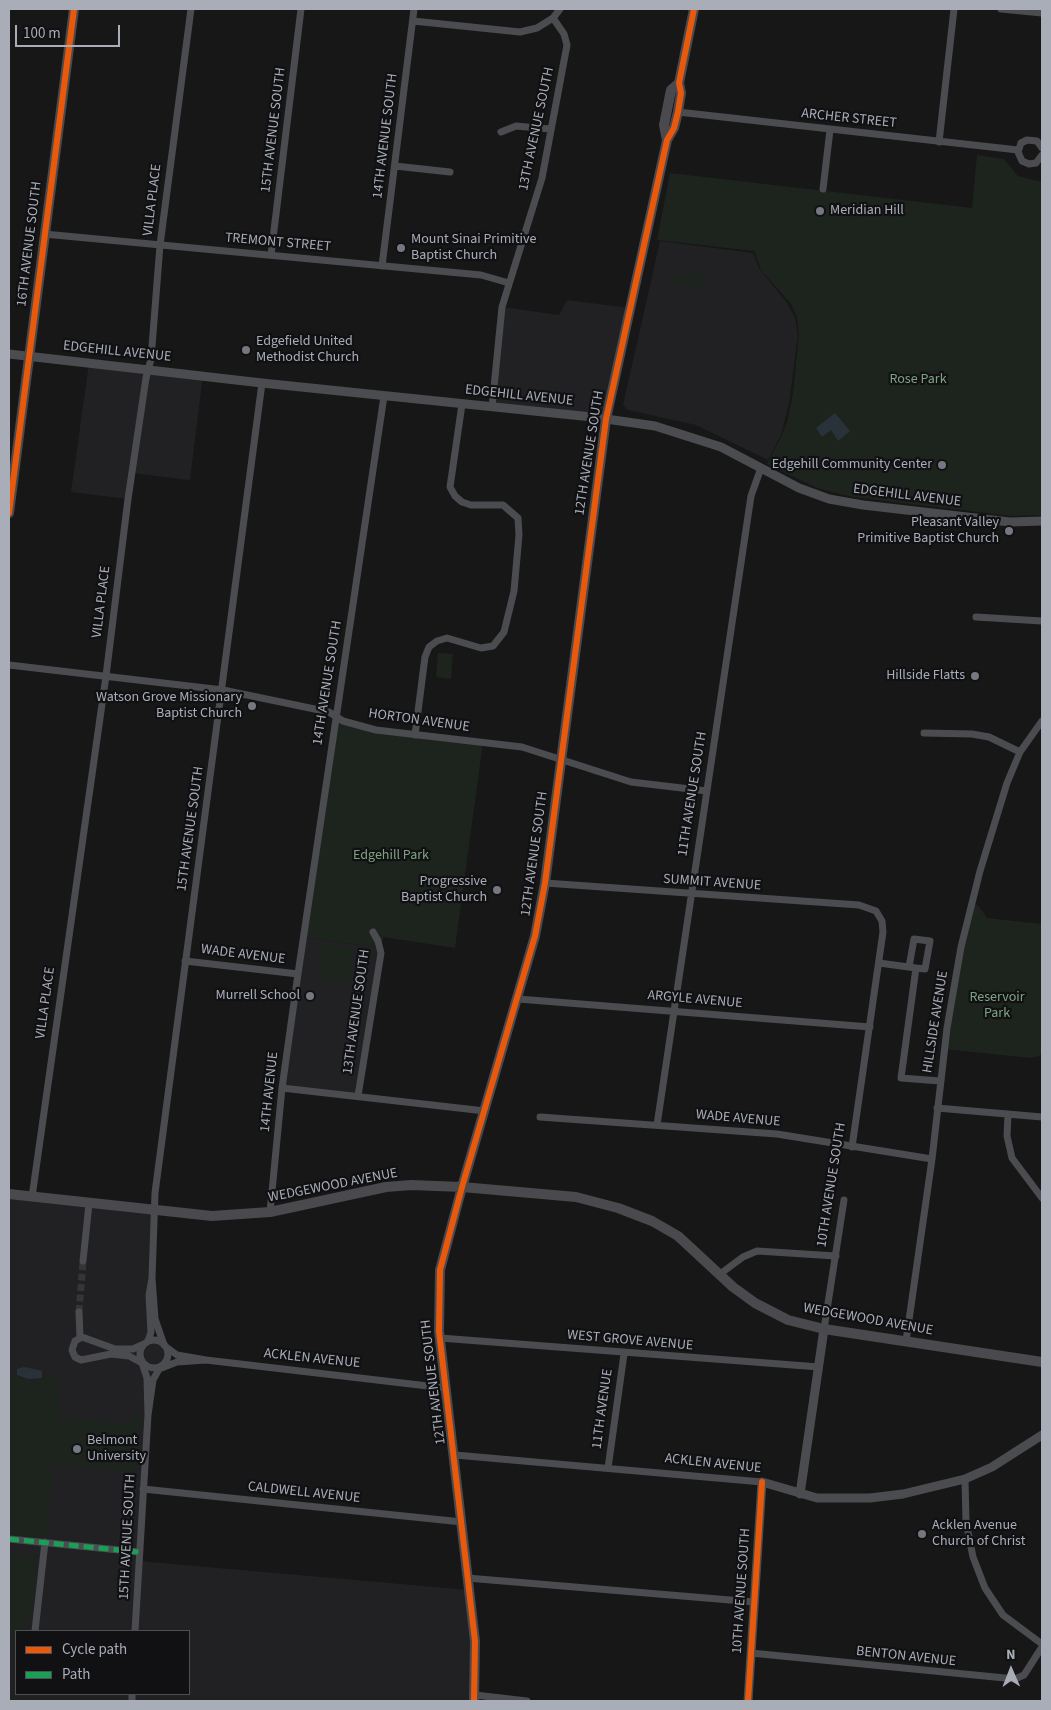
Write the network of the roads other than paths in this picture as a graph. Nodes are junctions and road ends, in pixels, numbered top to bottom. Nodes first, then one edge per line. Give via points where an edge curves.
1 (74, 9) edge
2 (191, 9) edge
3 (301, 9) edge
4 (414, 9) edge
5 (560, 9) edge
6 (694, 9) edge
7 (954, 9) edge
8 (1001, 9) edge
9 (1019, 10) edge
10 (1042, 13) edge
11 (553, 18) junction
12 (413, 21) junction
13 (679, 83) junction
14 (678, 112) junction
15 (550, 129) junction
16 (830, 130) junction
17 (501, 132) dead end
18 (667, 140) junction
19 (940, 142) junction
20 (1042, 148) edge
21 (1018, 150) junction
22 (1042, 155) edge
23 (395, 166) junction
24 (450, 172) dead end
25 (823, 189) dead end
26 (44, 234) junction
27 (160, 245) junction
28 (271, 255) junction
29 (382, 266) junction
30 (509, 283) junction
31 (9, 354) edge
32 (30, 357) junction
33 (148, 369) junction
34 (262, 383) junction
35 (384, 396) junction
36 (462, 404) junction
37 (492, 407) junction
38 (606, 419) junction
39 (761, 468) junction
40 (9, 513) edge
41 (1042, 521) edge
42 (976, 617) dead end
43 (1042, 621) edge
44 (9, 665) edge
45 (106, 676) junction
46 (223, 690) junction
47 (336, 716) junction
48 (1042, 721) edge
49 (924, 733) dead end
50 (415, 734) junction
51 (1020, 752) junction
52 (560, 759) junction
53 (707, 791) junction
54 (546, 883) junction
55 (690, 894) junction
56 (876, 911) joint
57 (373, 932) dead end
58 (186, 960) junction
59 (879, 963) junction
60 (298, 974) junction
61 (518, 999) junction
62 (674, 1010) junction
63 (870, 1028) junction
64 (940, 1081) junction
65 (282, 1088) junction
66 (358, 1096) junction
67 (937, 1108) junction
68 (486, 1111) junction
69 (1008, 1114) junction
70 (540, 1117) dead end
71 (1042, 1117) edge
72 (657, 1125) junction
73 (852, 1147) junction
74 (932, 1160) junction
75 (462, 1186) junction
76 (9, 1194) edge
77 (32, 1197) junction
78 (1042, 1198) edge
79 (844, 1200) dead end
80 (89, 1204) junction
81 (153, 1211) junction
82 (270, 1212) junction
83 (836, 1256) junction
84 (83, 1261) tunnel mouth
85 (720, 1274) junction
86 (152, 1278) junction
87 (79, 1312) tunnel mouth
88 (824, 1329) junction
89 (84, 1338) junction
90 (440, 1338) junction
91 (906, 1341) junction
92 (146, 1343) junction
93 (165, 1346) junction
94 (624, 1354) junction
95 (83, 1359) junction
96 (206, 1360) junction
97 (1042, 1362) edge
98 (142, 1363) junction
99 (160, 1367) junction
100 (818, 1367) junction
101 (445, 1388) junction
102 (148, 1415) junction
103 (1042, 1435) edge
104 (455, 1456) junction
105 (608, 1468) junction
106 (965, 1479) junction
107 (762, 1482) junction
108 (143, 1489) junction
109 (800, 1494) junction
110 (462, 1522) junction
111 (9, 1539) edge
112 (45, 1542) junction
113 (139, 1552) junction
114 (467, 1578) junction
115 (754, 1602) junction
116 (35, 1630) edge
117 (135, 1630) edge
118 (1042, 1646) edge
119 (751, 1653) junction
120 (474, 1698) edge
121 (526, 1701) edge
122 (748, 1701) edge

1 - 26 main road, 16TH AVENUE SOUTH
2 - 27 street, VILLA PLACE
3 - 28 street, 15TH AVENUE SOUTH
4 - 12 street, 14TH AVENUE SOUTH
5 - 11 street
6 - 13 main road, 12TH AVENUE SOUTH
7 - 19 street
8 - 9 street
9 - 10 street
11 - 12 street via 537,28 520,32
11 - 15 street, 13TH AVENUE SOUTH via 564,34 566,45
12 - 23 street, 14TH AVENUE SOUTH
13 - 14 main road, 12TH AVENUE SOUTH
13 - 18 main road, 12TH AVENUE SOUTH via 671,90 664,125
14 - 16 street, ARCHER STREET
14 - 18 main road, 12TH AVENUE SOUTH
15 - 17 street via 516,126
15 - 30 street, 13TH AVENUE SOUTH via 542,178
16 - 19 street, ARCHER STREET
16 - 25 street
18 - 38 main road, 12TH AVENUE SOUTH
19 - 21 street, ARCHER STREET
20 - 21 street, ARCHER STREET via 1037,141 1030,139
21 - 22 street, ARCHER STREET via 1021,159 1029,164 1038,161
23 - 24 street
23 - 29 street, 14TH AVENUE SOUTH
26 - 27 street, TREMONT STREET
26 - 32 main road, 16TH AVENUE SOUTH
27 - 28 street, TREMONT STREET
27 - 33 street, VILLA PLACE
28 - 29 street, TREMONT STREET
29 - 30 street, TREMONT STREET via 481,275
30 - 37 street, 13TH AVENUE SOUTH via 502,307
31 - 32 street, EDGEHILL AVENUE
32 - 33 street, EDGEHILL AVENUE
32 - 40 main road, 16TH AVENUE SOUTH
33 - 34 street, EDGEHILL AVENUE
33 - 45 street, VILLA PLACE
34 - 35 street, EDGEHILL AVENUE
34 - 46 street, 15TH AVENUE SOUTH
35 - 36 street, EDGEHILL AVENUE
35 - 47 street, 14TH AVENUE SOUTH
36 - 37 street, EDGEHILL AVENUE
36 - 50 street via 450,486 462,502 503,505 518,518 514,590 504,631 493,646 480,647 447,638 429,647
37 - 38 street, EDGEHILL AVENUE
38 - 39 street, EDGEHILL AVENUE via 686,434 721,447
38 - 52 main road, 12TH AVENUE SOUTH
39 - 41 street, EDGEHILL AVENUE via 814,494 854,504 1010,522
39 - 53 street, 11TH AVENUE SOUTH via 751,496
42 - 43 street
44 - 45 street, HORTON AVENUE
45 - 46 street, HORTON AVENUE
45 - 77 street, VILLA PLACE
46 - 47 street, HORTON AVENUE
46 - 58 street, 15TH AVENUE SOUTH
47 - 50 street, HORTON AVENUE via 376,730
47 - 60 street, 14TH AVENUE SOUTH
48 - 51 street, HILLSIDE AVENUE
49 - 51 street via 989,737
50 - 52 street, HORTON AVENUE via 522,747
51 - 64 street, HILLSIDE AVENUE via 1007,783 968,918 952,995
52 - 53 street, HORTON AVENUE via 632,782
52 - 54 main road, 12TH AVENUE SOUTH
53 - 55 street, 11TH AVENUE SOUTH
54 - 55 street, SUMMIT AVENUE
54 - 61 main road, 12TH AVENUE SOUTH
55 - 56 street, SUMMIT AVENUE via 863,906
55 - 62 street, 11TH AVENUE SOUTH
56 - 59 street, 10TH AVENUE SOUTH via 882,921 883,932
57 - 66 street, 13TH AVENUE SOUTH via 381,953
58 - 60 street, WADE AVENUE
58 - 81 street, 15TH AVENUE SOUTH
59 - 63 street, 10TH AVENUE SOUTH
59 - 64 street via 913,967 901,1078
60 - 65 street, 14TH AVENUE
61 - 62 street, ARGYLE AVENUE
61 - 68 main road, 12TH AVENUE SOUTH
62 - 63 street, ARGYLE AVENUE
62 - 72 street, 11TH AVENUE SOUTH
63 - 73 street, 10TH AVENUE SOUTH
64 - 67 street, HILLSIDE AVENUE
65 - 66 street
65 - 82 street, 14TH AVENUE
66 - 68 street
67 - 69 street
67 - 74 street, HILLSIDE AVENUE
68 - 75 main road, 12TH AVENUE SOUTH
69 - 71 street
69 - 78 street via 1007,1136 1012,1158
70 - 72 street, WADE AVENUE
72 - 73 street, WADE AVENUE via 777,1134
73 - 74 street, WADE AVENUE
74 - 91 street, HILLSIDE AVENUE
75 - 82 main road, WEDGEWOOD AVENUE via 386,1187
75 - 85 main road, WEDGEWOOD AVENUE via 576,1197 618,1208 652,1221 678,1236
75 - 90 main road, 12TH AVENUE SOUTH via 440,1270
76 - 77 main road, WEDGEWOOD AVENUE
77 - 80 main road, WEDGEWOOD AVENUE
79 - 83 street, 10TH AVENUE SOUTH
80 - 81 main road, WEDGEWOOD AVENUE
80 - 84 street
81 - 82 main road, WEDGEWOOD AVENUE via 212,1216
81 - 86 street, 15TH AVENUE SOUTH
83 - 85 street via 757,1251
83 - 88 street, 10TH AVENUE SOUTH
85 - 88 main road, WEDGEWOOD AVENUE via 755,1303 788,1320
86 - 92 street, 15TH AVENUE SOUTH via 149,1295 151,1332
86 - 93 street, 15TH AVENUE SOUTH via 155,1319
87 - 89 street
88 - 91 main road, WEDGEWOOD AVENUE
88 - 100 street, 10TH AVENUE SOUTH
89 - 92 street via 122,1350
89 - 95 street via 93,1344 94,1350
89 - 95 street via 75,1341 72,1348 73,1353
90 - 94 street, WEST GROVE AVENUE
90 - 101 main road, 12TH AVENUE SOUTH
91 - 97 main road, WEDGEWOOD AVENUE
92 - 93 street via 157,1340
92 - 98 street via 139,1354
93 - 96 street, ACKLEN AVENUE via 177,1355
93 - 99 street via 167,1359
94 - 100 street, WEST GROVE AVENUE
94 - 105 street, 11TH AVENUE
95 - 98 street via 111,1354 130,1356
96 - 99 street, ACKLEN AVENUE
96 - 101 street, ACKLEN AVENUE
98 - 99 street via 150,1368
98 - 102 street, 15TH AVENUE SOUTH via 147,1378
99 - 102 street, 15TH AVENUE SOUTH via 154,1377
100 - 109 street, 10TH AVENUE SOUTH
101 - 104 main road, 12TH AVENUE SOUTH
102 - 108 street, 15TH AVENUE SOUTH
103 - 106 street, ACKLEN AVENUE via 992,1467
104 - 105 street, ACKLEN AVENUE
104 - 110 main road, 12TH AVENUE SOUTH
105 - 107 street, ACKLEN AVENUE
106 - 109 street, ACKLEN AVENUE via 903,1494 870,1498 817,1498
106 - 118 street via 966,1522 984,1588 1003,1615
107 - 109 street, ACKLEN AVENUE
107 - 115 street, 10TH AVENUE SOUTH
108 - 110 street, CALDWELL AVENUE
108 - 113 street, 15TH AVENUE SOUTH
110 - 114 main road, 12TH AVENUE SOUTH
111 - 112 street
112 - 113 street
112 - 116 street
113 - 117 street, 15TH AVENUE SOUTH
114 - 115 street
114 - 120 main road, 12TH AVENUE SOUTH via 475,1641
115 - 119 street, 10TH AVENUE SOUTH
118 - 119 street, BENTON AVENUE via 1024,1675 1015,1679
119 - 122 street, 10TH AVENUE SOUTH
120 - 121 street

